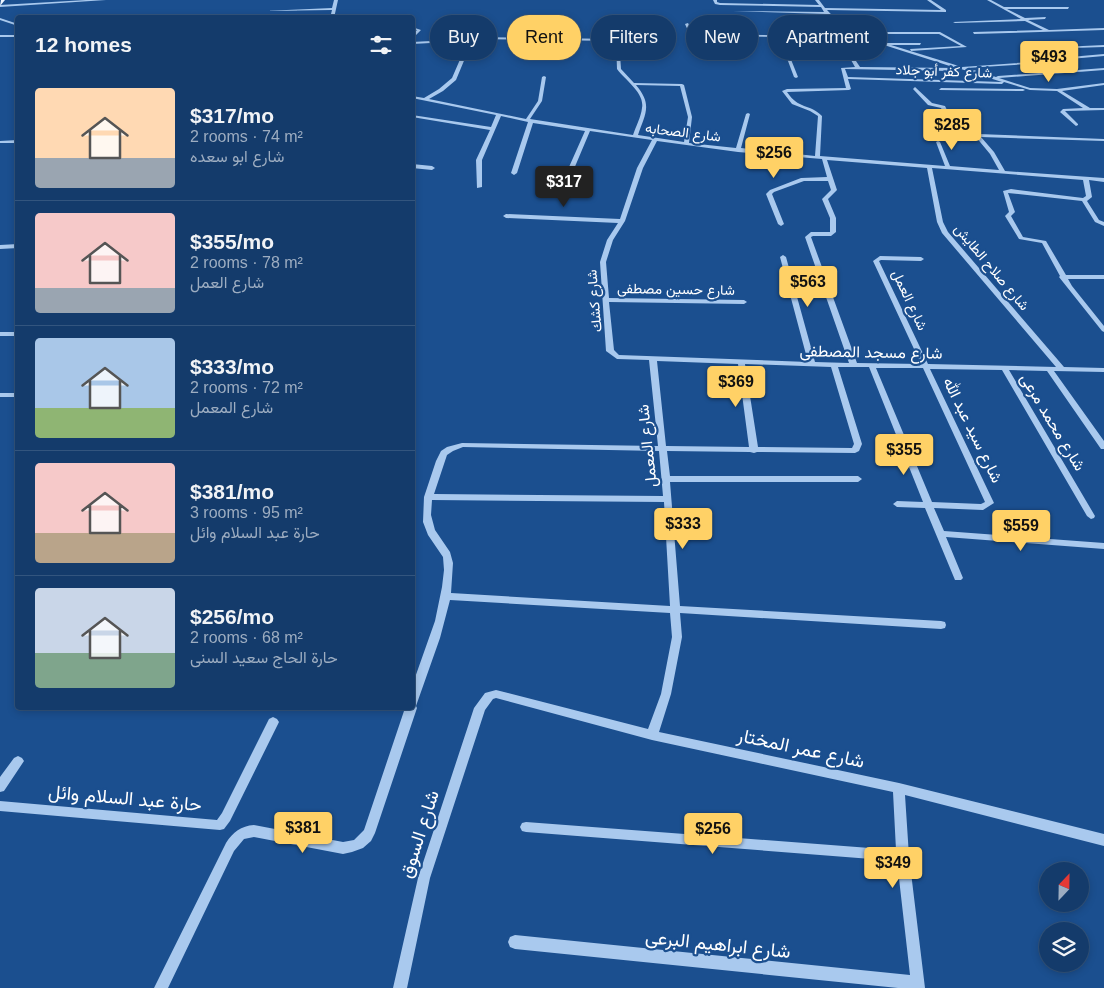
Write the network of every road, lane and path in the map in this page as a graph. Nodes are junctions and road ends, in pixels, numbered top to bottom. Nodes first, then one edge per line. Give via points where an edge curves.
1 (3, 0) edge
2 (104, 0) edge
3 (336, 0) edge
4 (715, 0) edge
5 (818, 0) edge
6 (930, 0) edge
7 (989, 0) edge
8 (0, 5) edge
9 (1003, 8) junction
10 (1068, 8) dead end
11 (334, 9) junction
12 (824, 9) junction
13 (266, 11) dead end
14 (735, 11) dead end
15 (333, 15) edge
16 (830, 15) edge
17 (1045, 18) dead end
18 (0, 19) edge
19 (1023, 20) junction
20 (955, 22) dead end
21 (15, 24) edge
22 (1103, 30) edge
23 (1048, 31) junction
24 (887, 33) edge
25 (974, 33) dead end
26 (0, 36) edge
27 (15, 36) edge
28 (497, 39) edge
29 (430, 42) edge
30 (415, 43) edge
31 (959, 43) junction
32 (887, 45) edge
33 (887, 45) edge
34 (1104, 46) edge
35 (1042, 48) dead end
36 (903, 50) junction
37 (1104, 55) edge
38 (463, 60) edge
39 (790, 60) edge
40 (854, 60) edge
41 (858, 68) junction
42 (962, 68) junction
43 (1104, 68) edge
44 (796, 76) dead end
45 (544, 77) dead end
46 (992, 77) junction
47 (845, 78) junction
48 (633, 84) junction
49 (1012, 84) junction
50 (1104, 84) edge
51 (915, 88) dead end
52 (941, 89) dead end
53 (1034, 90) junction
54 (1054, 90) junction
55 (415, 97) edge
56 (426, 99) junction
57 (1088, 109) junction
58 (1104, 109) edge
59 (748, 114) dead end
60 (499, 115) junction
61 (415, 116) edge
62 (529, 121) junction
63 (1076, 125) dead end
64 (492, 129) junction
65 (588, 130) junction
66 (978, 135) junction
67 (635, 137) junction
68 (655, 140) junction
69 (1104, 140) edge
70 (15, 141) edge
71 (0, 142) edge
72 (938, 142) dead end
73 (686, 144) junction
74 (738, 150) junction
75 (821, 158) junction
76 (415, 166) edge
77 (929, 166) junction
78 (432, 168) dead end
79 (948, 168) junction
80 (1003, 172) junction
81 (514, 173) dead end
82 (568, 176) dead end
83 (830, 179) junction
84 (1086, 179) junction
85 (1104, 180) edge
86 (479, 187) dead end
87 (1084, 200) junction
88 (506, 216) dead end
89 (622, 221) junction
90 (781, 224) dead end
91 (1104, 224) edge
92 (15, 246) edge
93 (0, 247) edge
94 (783, 257) dead end
95 (921, 258) dead end
96 (1062, 277) junction
97 (1104, 277) edge
98 (608, 300) junction
99 (744, 302) dead end
100 (1104, 330) edge
101 (0, 334) edge
102 (15, 334) edge
103 (610, 351) joint
104 (653, 360) junction
105 (741, 362) junction
106 (812, 364) junction
107 (834, 365) junction
108 (854, 365) junction
109 (872, 366) junction
110 (926, 367) junction
111 (1004, 368) junction
112 (1049, 369) junction
113 (1063, 370) junction
114 (1104, 370) edge
115 (0, 395) edge
116 (15, 395) edge
117 (1104, 447) edge
118 (662, 449) junction
119 (754, 451) junction
120 (666, 479) junction
121 (858, 479) dead end
122 (428, 497) junction
123 (668, 499) junction
124 (897, 504) dead end
125 (928, 505) junction
126 (1091, 516) dead end
127 (940, 534) junction
128 (1104, 546) edge
129 (958, 578) dead end
130 (446, 596) junction
131 (675, 610) junction
132 (941, 626) dead end
133 (415, 694) edge
134 (489, 696) joint
135 (410, 710) edge
136 (273, 722) dead end
137 (652, 735) junction
138 (18, 761) dead end
139 (0, 787) edge
140 (899, 788) junction
141 (0, 806) edge
142 (526, 827) dead end
143 (1104, 840) edge
144 (903, 856) junction
145 (515, 942) dead end
146 (918, 986) edge
147 (161, 988) edge
148 (400, 988) edge

1 - 8 main road
2 - 8 street
3 - 11 street
4 - 12 street via 720,4
5 - 12 street
6 - 12 street via 945,11
7 - 9 street
9 - 10 street
9 - 19 street
11 - 13 street
11 - 15 street
12 - 14 street
12 - 16 street
17 - 19 street
18 - 21 street
19 - 20 street
19 - 23 street
22 - 23 street
23 - 25 street
24 - 31 street via 940,33
26 - 27 street
28 - 48 street via 618,40 619,69
29 - 30 street
31 - 32 street
31 - 36 street via 965,47
33 - 36 street
34 - 35 street
36 - 42 street
37 - 42 street
38 - 56 street via 454,79
39 - 44 street
40 - 41 street
41 - 42 street
41 - 47 street via 843,68
42 - 46 street
43 - 46 street
45 - 62 street via 540,101
46 - 49 street
47 - 49 street, شارع كفر أبو جلاد
47 - 75 street via 849,89 846,90 784,91 795,106 820,116
48 - 67 street via 640,91 645,108
48 - 73 street via 682,85 690,118
49 - 53 street
50 - 54 street
51 - 66 street via 930,104 943,108 947,115 963,118
52 - 53 street
53 - 54 street
54 - 57 street
55 - 56 street, شارع الصحابه
56 - 60 street, شارع الصحابه
57 - 58 street
57 - 63 street via 1066,109 1062,112
59 - 74 street
60 - 62 street, شارع الصحابه
60 - 64 street
61 - 64 street
62 - 65 street, شارع الصحابه
62 - 81 street
64 - 86 street via 479,160
65 - 67 street, شارع الصحابه
65 - 82 street
66 - 69 street
66 - 80 street
67 - 68 street, شارع الصحابه
68 - 73 street, شارع الصحابه
68 - 89 street, شارع كشك via 640,168
70 - 71 street
72 - 79 street
73 - 74 street, شارع الصحابه
74 - 75 street, شارع الصحابه
75 - 77 street, شارع الصحابه
75 - 83 street
76 - 78 street
77 - 79 street, شارع الصحابه
77 - 113 street, شارع صلاح الطايش via 940,222 945,232
79 - 80 street, شارع الصحابه
80 - 84 street, شارع الصحابه
83 - 90 street via 803,179 772,191 769,194
83 - 108 street via 834,190 825,199 833,218 832,233 808,237
84 - 85 street, شارع الصحابه
84 - 87 street via 1089,197
87 - 91 street via 1097,221
87 - 96 street via 1005,192 1012,212 1008,216 1021,238 1044,242
88 - 89 street
89 - 98 street, شارع كشك via 610,240 603,262
92 - 93 street
94 - 106 street
95 - 110 street, شارع العمل via 880,258 876,261
96 - 97 street
96 - 100 street
98 - 99 street, شارع حسين مصطفى
98 - 103 street, شارع كشك
101 - 102 street
103 - 104 street, شارع مسجد المصطفى via 617,357
104 - 105 street, شارع مسجد المصطفى
104 - 118 street, شارع المعمل
105 - 106 street, شارع مسجد المصطفى
105 - 119 street
106 - 107 street, شارع مسجد المصطفى
107 - 108 street, شارع مسجد المصطفى
107 - 119 street via 858,444 856,449 847,452
108 - 109 street, شارع مسجد المصطفى
109 - 110 street, شارع مسجد المصطفى
109 - 125 street
110 - 111 street, شارع مسجد المصطفى
110 - 125 street, شارع سيد عبد الله via 990,504 983,507
111 - 112 street, شارع مسجد المصطفى
111 - 126 street, شارع محمد مرعى
112 - 113 street, شارع مسجد المصطفى
112 - 117 street
113 - 114 street, شارع مسجد المصطفى
115 - 116 street
118 - 119 street
118 - 120 street, شارع المعمل
118 - 122 street via 462,445 444,453
120 - 121 street
120 - 123 street, شارع المعمل
122 - 123 street
122 - 130 street via 426,516 431,532 444,549 449,568
123 - 131 street, شارع المعمل
124 - 125 street, شارع سيد عبد الله
125 - 127 street
127 - 128 street
127 - 129 street
130 - 131 street
130 - 133 street
131 - 132 street
131 - 137 street, شارع المعمل via 677,637 673,661
134 - 137 street, شارع عمر المختار via 508,696
134 - 148 street, شارع السوق via 480,708 424,878
135 - 147 street via 364,841 356,847 343,848 254,830 238,834
136 - 141 street, حارة عبد السلام وائل via 220,825
137 - 140 street, شارع عمر المختار
138 - 139 street
140 - 143 street, شارع عمر المختار
140 - 144 street
142 - 144 street
144 - 146 street
145 - 146 street, شارع ابراهيم البرعى

